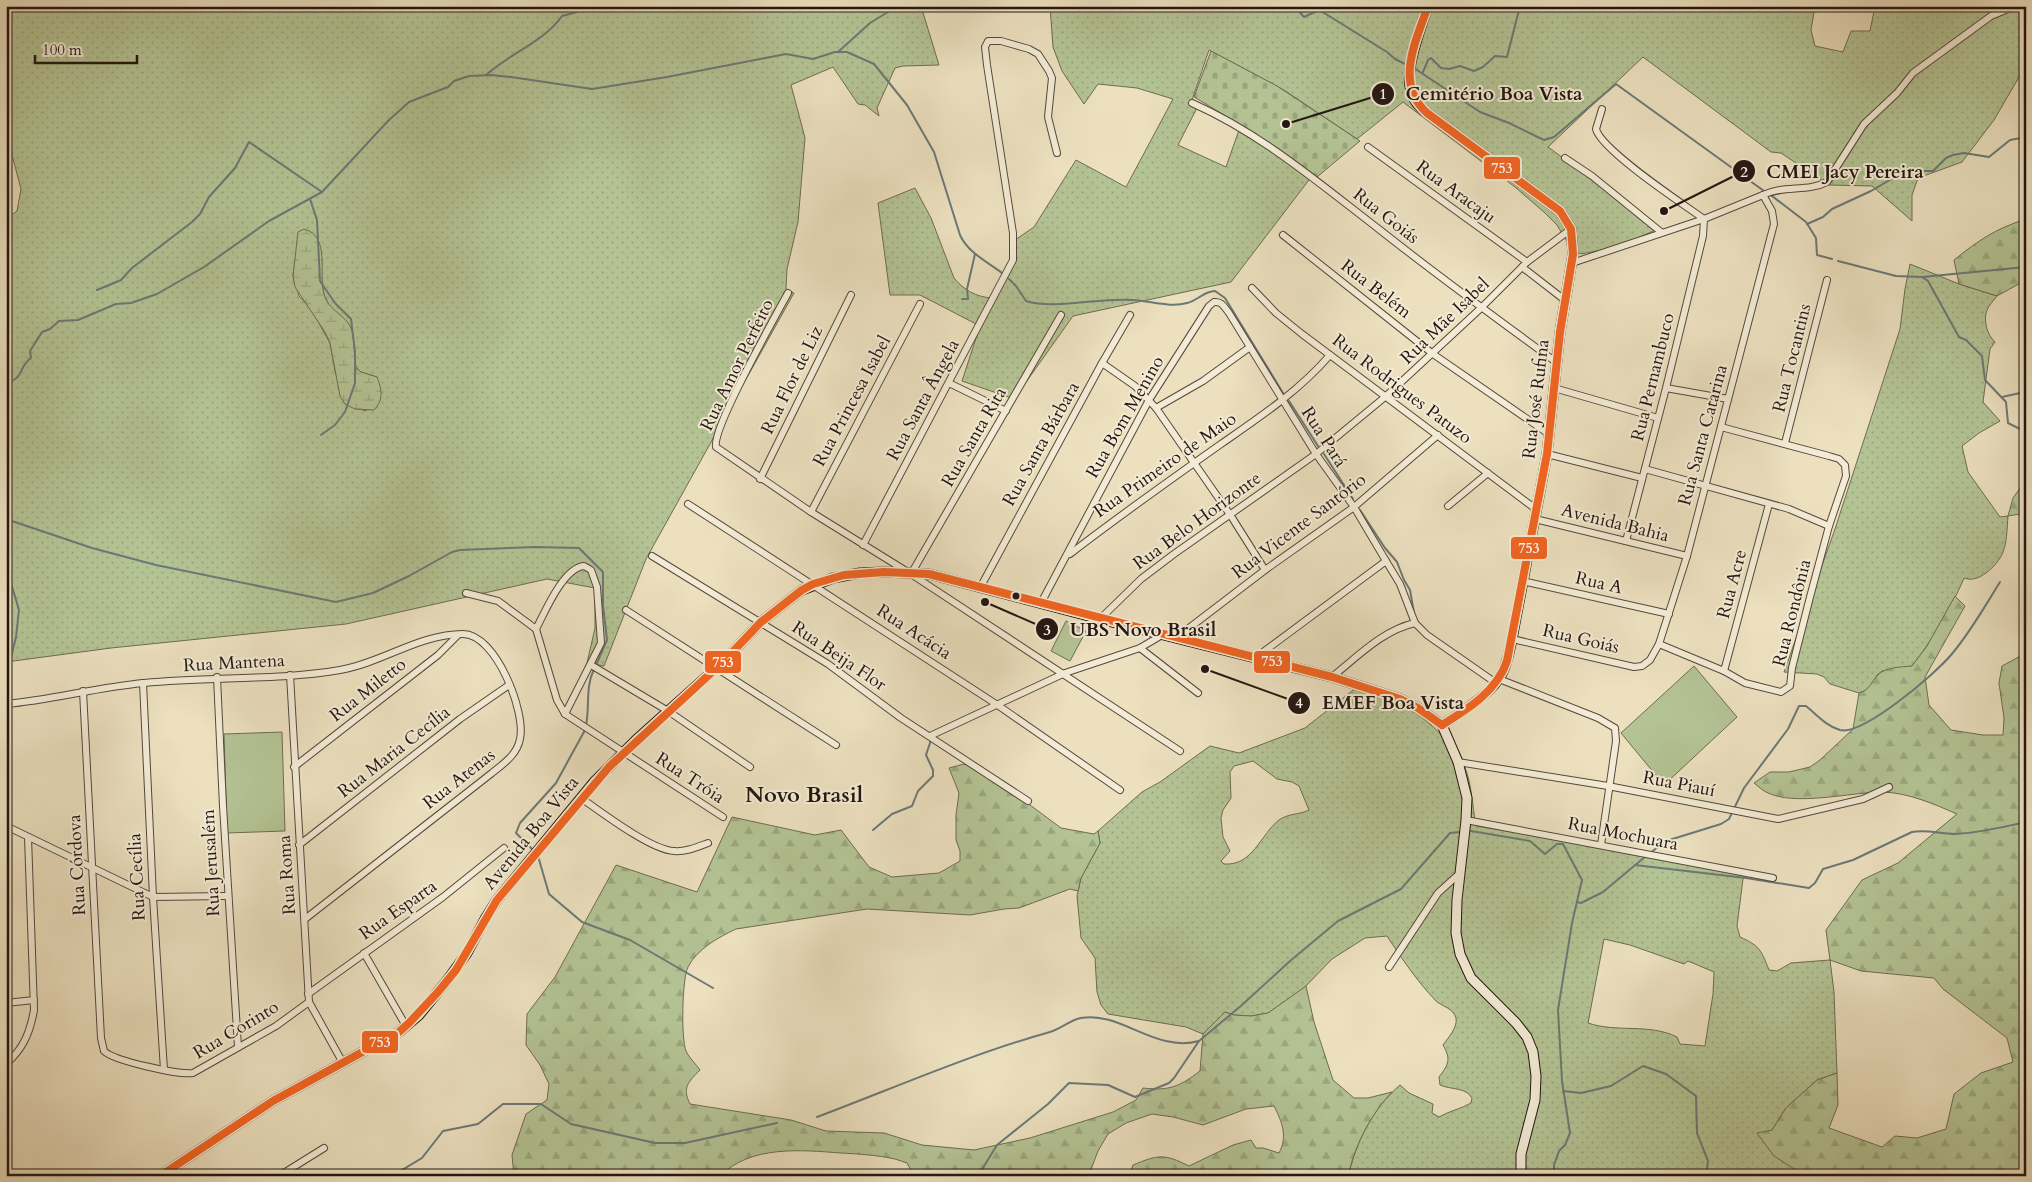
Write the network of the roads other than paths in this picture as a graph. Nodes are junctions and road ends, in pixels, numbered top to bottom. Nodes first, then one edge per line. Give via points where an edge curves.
1 (1428, 6) edge
2 (2014, 6) edge
3 (1192, 103) dead end
4 (1602, 109) dead end
5 (1368, 147) dead end
6 (1057, 154) dead end
7 (1566, 158) dead end
8 (1763, 195) junction
9 (1704, 219) junction
10 (1571, 229) junction
11 (1661, 232) junction
12 (1283, 235) dead end
13 (1527, 262) junction
14 (1572, 263) junction
15 (1522, 267) junction
16 (1827, 280) dead end
17 (1252, 288) dead end
18 (788, 293) dead end
19 (851, 295) dead end
20 (1566, 301) junction
21 (920, 304) dead end
22 (1481, 308) junction
23 (1061, 315) dead end
24 (1130, 315) dead end
25 (1250, 347) junction
26 (1433, 354) junction
27 (1330, 355) junction
28 (1556, 362) junction
29 (1102, 363) junction
30 (949, 382) junction
31 (1554, 388) junction
32 (1666, 388) junction
33 (1385, 397) junction
34 (1149, 400) junction
35 (1283, 400) junction
36 (1728, 400) junction
37 (1156, 408) junction
38 (1006, 411) junction
39 (1658, 418) junction
40 (1721, 426) junction
41 (1549, 434) junction
42 (1438, 435) junction
43 (1785, 443) junction
44 (1316, 454) junction
45 (1547, 454) junction
46 (1194, 464) junction
47 (1644, 470) junction
48 (1488, 473) junction
49 (1642, 478) junction
50 (760, 479) junction
51 (1705, 488) junction
52 (688, 504) dead end
53 (1769, 504) junction
54 (1448, 506) dead end
55 (1354, 508) junction
56 (811, 512) junction
57 (1536, 515) junction
58 (1230, 516) junction
59 (1829, 526) junction
60 (1626, 541) junction
61 (863, 545) junction
62 (652, 556) dead end
63 (1067, 556) junction
64 (1687, 556) junction
65 (1386, 561) junction
66 (1266, 570) junction
67 (911, 574) junction
68 (1522, 581) junction
69 (813, 584) junction
70 (980, 588) junction
71 (466, 593) dead end
72 (1041, 603) junction
73 (626, 610) dead end
74 (1669, 614) junction
75 (1100, 619) junction
76 (761, 622) junction
77 (1415, 623) junction
78 (536, 629) junction
79 (458, 634) junction
80 (1162, 635) junction
81 (1176, 638) junction
82 (1512, 639) junction
83 (1659, 644) junction
84 (1140, 648) junction
85 (1255, 658) junction
86 (591, 665) junction
87 (1642, 666) joint
88 (715, 668) junction
89 (1724, 671) junction
90 (1064, 673) junction
91 (290, 675) junction
92 (1332, 677) junction
93 (217, 678) junction
94 (1497, 681) junction
95 (143, 683) junction
96 (509, 685) junction
97 (83, 691) junction
98 (1198, 693) dead end
99 (6, 704) edge
100 (996, 704) junction
101 (668, 711) junction
102 (565, 714) junction
103 (1442, 725) junction
104 (930, 736) junction
105 (836, 745) dead end
106 (1180, 750) dead end
107 (623, 753) junction
108 (1458, 762) junction
109 (294, 767) junction
110 (750, 767) dead end
111 (1608, 786) junction
112 (1889, 787) dead end
113 (1120, 790) dead end
114 (581, 798) junction
115 (1028, 800) dead end
116 (723, 817) dead end
117 (1466, 820) junction
118 (6, 826) edge
119 (28, 837) junction
120 (708, 843) dead end
121 (300, 845) junction
122 (1601, 845) junction
123 (504, 848) dead end
124 (92, 868) junction
125 (1459, 874) junction
126 (1773, 878) dead end
127 (228, 896) junction
128 (153, 897) junction
129 (305, 919) junction
130 (364, 953) junction
131 (1388, 967) dead end
132 (308, 994) junction
133 (34, 1000) junction
134 (309, 1002) junction
135 (6, 1003) edge
136 (406, 1026) junction
137 (101, 1038) joint
138 (238, 1047) junction
139 (6, 1064) edge
140 (343, 1064) junction
141 (164, 1070) junction
142 (324, 1148) dead end
143 (160, 1176) edge
144 (279, 1176) edge
145 (1521, 1176) edge

1 - 10 street, Rua José Rufina via 1411,65 1411,92 1418,105 1560,211
2 - 8 street via 1991,16 1913,73 1864,124 1827,182 1779,189
3 - 22 street, Rua Goiás via 1224,117 1297,165
4 - 9 street via 1596,129 1601,139 1616,154
5 - 13 street, Rua Aracaju
6 - 30 street, Rua Santa Ângela via 1048,117 1052,78 1049,71 1038,54 1029,49 988,41 985,47 989,82 1014,258
7 - 11 street
8 - 9 street
8 - 36 street, Rua Santa Catarina via 1774,215 1774,224
9 - 11 street
9 - 32 street, Rua Pernambuco via 1703,236
10 - 13 street, Rua Mãe Isabel
10 - 14 street, Rua José Rufina
11 - 14 street
12 - 26 street, Rua Belém
13 - 15 street, Rua Mãe Isabel
14 - 20 street, Rua José Rufina
15 - 20 street
15 - 22 street, Rua Mãe Isabel
16 - 43 street, Rua Tocantins
17 - 27 street, Rua Rodrigues Patuzo
18 - 50 street, Rua Amor Perfeito via 716,438 716,448
19 - 50 street, Rua Flor de Liz
20 - 28 street, Rua José Rufina
21 - 56 street, Rua Princesa Isabel
22 - 26 street, Rua Mãe Isabel
22 - 28 street, Rua Goiás
23 - 38 street, Rua Santa Rita
24 - 29 street, Rua Santa Bárbara
25 - 34 street, Rua Bom Menino via 1224,305 1214,302
25 - 35 street, Rua Pará
25 - 37 street via 1203,382
26 - 33 street, Rua Mãe Isabel
26 - 41 street, Rua Belém
27 - 33 street, Rua Rodrigues Patuzo
27 - 35 street, Rua Primeiro de Maio
28 - 31 street, Rua José Rufina
29 - 34 street
29 - 70 street, Rua Santa Bárbara
30 - 38 street
30 - 61 street, Rua Santa Ângela
31 - 39 street
31 - 41 street, Rua José Rufina
32 - 36 street
32 - 39 street, Rua Pernambuco
33 - 42 street, Rua Rodrigues Patuzo
33 - 44 street, Rua Mãe Isabel
34 - 37 street
34 - 63 street, Rua Bom Menino
35 - 44 street, Rua Pará
35 - 46 street, Rua Primeiro de Maio
36 - 40 street, Rua Santa Catarina
37 - 46 street
38 - 67 street, Rua Santa Rita
39 - 47 street, Rua Pernambuco
40 - 43 street
40 - 51 street, Rua Santa Catarina
41 - 45 street, Rua José Rufina
42 - 48 street, Rua Rodrigues Patuzo
42 - 55 street, Rua Vicente Santório
43 - 59 street, Rua Rondônia via 1830,456 1846,468
44 - 55 street, Rua Pará
44 - 58 street, Rua Belo Horizonte
45 - 49 street
45 - 57 street, Rua José Rufina
46 - 58 street
46 - 63 street, Rua Primeiro de Maio
47 - 49 street, Rua Pernambuco
47 - 51 street
48 - 54 street
48 - 57 street, Rua Rodrigues Patuzo
49 - 60 street, Rua Pernambuco
50 - 56 street
51 - 53 street
51 - 64 street, Rua Santa Catarina
52 - 69 street, Rua Acácia
53 - 59 street
53 - 89 street, Rua Acre
55 - 65 street, Rua Pará
55 - 66 street, Rua Vicente Santório
56 - 61 street
57 - 60 street, Avenida Bahia
57 - 68 street, Rua José Rufina
58 - 66 street
58 - 75 street, Rua Belo Horizonte via 1141,579
59 - 89 street, Rua Rondônia via 1790,686 1782,692 1763,688 1745,683
60 - 64 street, Avenida Bahia
61 - 67 street
62 - 76 street, Rua Beija Flor
63 - 72 street, Rua Bom Menino
64 - 74 street, Rua Santa Catarina
65 - 77 street, Rua Pará via 1400,584
65 - 85 street
66 - 81 street, Rua Vicente Santório
67 - 69 street, Avenida Boa Vista via 860,573
67 - 70 street, Avenida Boa Vista via 929,574
67 - 90 street
68 - 74 street, Rua A
68 - 82 street, Rua José Rufina
69 - 76 street, Avenida Boa Vista
69 - 100 street, Rua Acácia
70 - 72 street, Avenida Boa Vista
71 - 78 street via 498,601
72 - 75 street, Avenida Boa Vista
73 - 88 street
74 - 83 street, Rua Santa Catarina
75 - 80 street, Avenida Boa Vista
76 - 88 street, Avenida Boa Vista
76 - 104 street, Rua Beija Flor via 828,664
77 - 92 street via 1403,626 1372,645
77 - 94 street via 1427,635
78 - 86 street via 551,598 564,581 577,568 589,568 597,587 602,637
78 - 102 street via 558,704
79 - 91 street, Rua Mantena via 428,640 350,668
79 - 96 street, Rua Atenas via 471,636 487,648
79 - 109 street, Rua Miletto via 438,655
80 - 81 street, Avenida Boa Vista
80 - 84 street
81 - 85 street, Avenida Boa Vista
82 - 87 street, Rua Goiás via 1634,667
82 - 94 street, Rua José Rufina
83 - 87 street, Rua Santa Catarina via 1650,660
83 - 89 street, Rua Rondônia
84 - 90 street
84 - 98 street
85 - 92 street, Avenida Boa Vista
86 - 101 street
86 - 102 street
88 - 101 street, Avenida Boa Vista
88 - 105 street
90 - 100 street
90 - 106 street
91 - 93 street, Rua Mantena
91 - 109 street, Rua Roma
92 - 103 street, Avenida Boa Vista via 1405,701
93 - 95 street, Rua Mantena
93 - 127 street, Rua Jerusalém
94 - 103 street via 1465,710
94 - 111 street via 1598,718 1615,728
95 - 97 street, Rua Mantena
95 - 128 street, Rua Cecília
96 - 121 street, Rua Maria Cecília via 460,719
96 - 129 street, Rua Atenas via 521,727 512,756
97 - 99 street, Rua Mantena
97 - 124 street, Rua Córdova
100 - 104 street
100 - 113 street, Rua Acácia
101 - 107 street, Avenida Boa Vista
101 - 110 street
102 - 107 street, Rua Tróia
103 - 108 street
104 - 115 street, Rua Beija Flor
107 - 114 street, Avenida Boa Vista
107 - 116 street, Rua Tróia
108 - 111 street, Rua Piauí
108 - 117 street via 1466,792
109 - 121 street, Rua Roma
111 - 112 street, Rua Piauí via 1778,819 1863,799
111 - 122 street
114 - 120 street via 617,824 668,850 685,850
114 - 136 street, Avenida Boa Vista via 497,900 467,953 446,982
117 - 122 street, Rua Mochuara
117 - 125 street
118 - 119 street
119 - 124 street
119 - 133 street
121 - 129 street, Rua Roma
122 - 126 street, Rua Mochuara
123 - 130 street, Rua Esparta via 443,897
124 - 128 street
124 - 137 street, Rua Córdova
125 - 131 street via 1438,893
125 - 145 street via 1456,933 1462,963 1471,978 1523,1031 1534,1052 1535,1100 1521,1154
127 - 128 street
127 - 138 street, Rua Jerusalém
128 - 141 street, Rua Cecília
129 - 132 street, Rua Roma
130 - 132 street, Rua Esparta
130 - 136 street
132 - 134 street, Rua Roma
133 - 135 street
133 - 139 street via 28,1036
134 - 138 street, Rua Corinto via 276,1026
134 - 140 street, Rua Roma
136 - 140 street, Avenida Boa Vista
137 - 141 street, Rua Corinto via 104,1051 111,1056
138 - 141 street, Rua Corinto via 193,1073
140 - 143 street, Avenida Boa Vista via 248,1116
142 - 144 street

